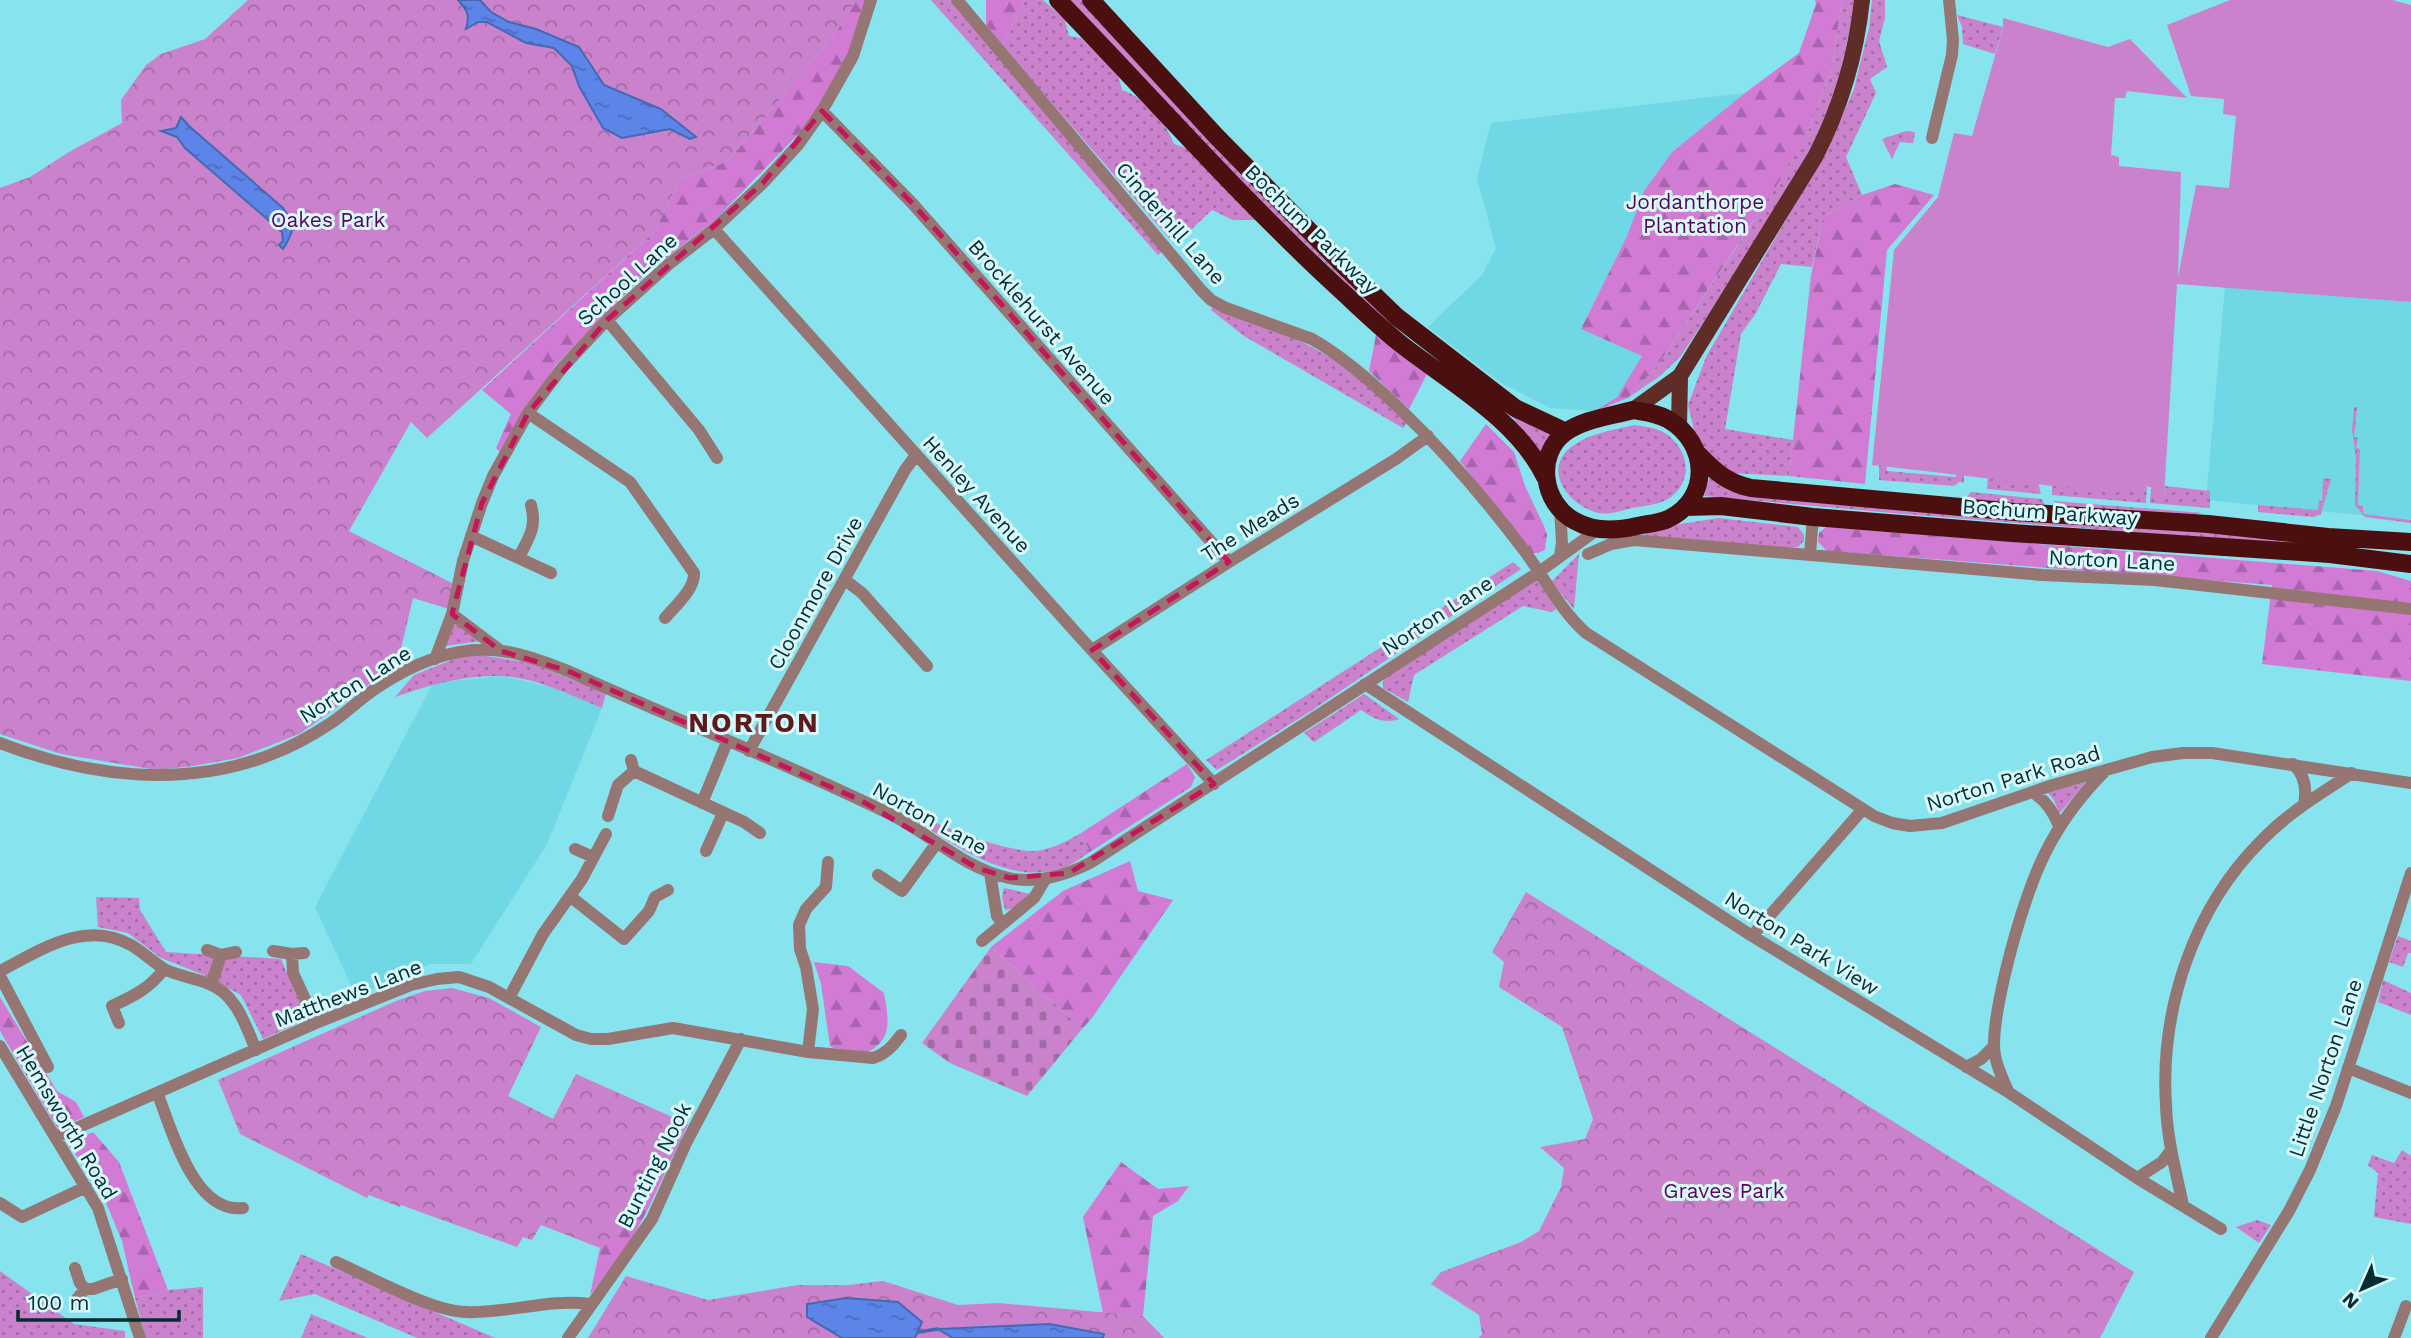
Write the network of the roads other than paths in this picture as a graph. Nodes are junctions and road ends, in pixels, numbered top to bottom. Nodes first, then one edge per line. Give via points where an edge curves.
1 (871, 0) edge
2 (957, 0) edge
3 (1058, 0) edge
4 (1091, 0) edge
5 (1862, 0) edge
6 (1949, 0) edge
7 (822, 111) junction
8 (1931, 138) dead end
9 (714, 229) junction
10 (607, 320) junction
11 (1679, 376) junction
12 (1633, 410) junction
13 (528, 412) junction
14 (1679, 427) junction
15 (1566, 432) junction
16 (1428, 436) junction
17 (916, 455) junction
18 (1699, 455) junction
19 (717, 458) dead end
20 (1545, 477) junction
21 (531, 505) dead end
22 (1685, 507) junction
23 (1559, 509) junction
24 (1813, 517) junction
25 (1597, 530) junction
26 (471, 536) junction
27 (2411, 542) edge
28 (1588, 554) dead end
29 (1810, 554) junction
30 (1560, 556) junction
31 (519, 557) junction
32 (1229, 562) junction
33 (2411, 564) edge
34 (1539, 572) junction
35 (551, 573) dead end
36 (845, 580) junction
37 (2411, 609) edge
38 (452, 614) junction
39 (666, 618) dead end
40 (1092, 650) junction
41 (501, 651) junction
42 (435, 659) junction
43 (927, 666) dead end
44 (1365, 684) junction
45 (727, 741) junction
46 (0, 743) edge
47 (749, 751) junction
48 (2293, 764) junction
49 (2107, 770) junction
50 (2352, 773) junction
51 (1214, 783) junction
52 (2411, 783) edge
53 (2032, 792) junction
54 (702, 803) junction
55 (2304, 804) junction
56 (1863, 809) junction
57 (723, 813) junction
58 (608, 816) dead end
59 (2059, 826) junction
60 (760, 833) dead end
61 (606, 834) dead end
62 (936, 844) junction
63 (575, 849) dead end
64 (706, 851) dead end
65 (593, 857) junction
66 (828, 862) dead end
67 (990, 873) junction
68 (2411, 873) edge
69 (878, 875) dead end
70 (1046, 878) junction
71 (668, 890) dead end
72 (571, 897) junction
73 (1002, 923) junction
74 (1752, 936) junction
75 (982, 941) dead end
76 (206, 950) dead end
77 (236, 951) dead end
78 (273, 951) dead end
79 (221, 955) junction
80 (164, 969) junction
81 (0, 971) edge
82 (0, 976) edge
83 (211, 985) junction
84 (509, 998) junction
85 (119, 1023) dead end
86 (316, 1023) junction
87 (901, 1034) dead end
88 (741, 1039) junction
89 (0, 1046) edge
90 (1994, 1046) junction
91 (256, 1050) junction
92 (808, 1052) junction
93 (1966, 1066) junction
94 (48, 1067) dead end
95 (2348, 1068) junction
96 (2008, 1092) junction
97 (2411, 1093) edge
98 (158, 1095) junction
99 (56, 1137) junction
100 (2171, 1150) junction
101 (2137, 1178) junction
102 (86, 1187) junction
103 (0, 1203) edge
104 (2183, 1205) junction
105 (243, 1208) dead end
106 (2221, 1228) dead end
107 (336, 1262) dead end
108 (75, 1268) dead end
109 (122, 1279) junction
110 (85, 1289) junction
111 (76, 1300) dead end
112 (590, 1304) junction
113 (2406, 1306) dead end
114 (140, 1338) edge
115 (568, 1338) edge
116 (2211, 1338) edge
117 (2394, 1338) edge

1 - 7 street, School Lane via 853,56
2 - 16 street, Cinderhill Lane via 1211,300 1326,347 1374,383
3 - 20 highway, Bochum Parkway via 1335,285 1399,343 1505,424 1535,456
4 - 15 highway, Bochum Parkway via 1217,137 1397,317 1515,408
5 - 11 main road via 1850,71 1824,139
6 - 8 street via 1952,55
7 - 9 street, School Lane via 798,145
7 - 32 street, Brocklehurst Avenue via 912,203
9 - 10 street, School Lane
9 - 17 street, Henley Avenue
10 - 13 street, School Lane
10 - 19 street
11 - 12 main road
11 - 14 main road
12 - 14 highway via 1668,419
12 - 15 highway
13 - 26 street, School Lane via 493,476
13 - 39 street via 631,482 694,573 692,585
14 - 18 highway
15 - 20 highway via 1550,453
16 - 32 street, The Meads
16 - 34 street, Cinderhill Lane
17 - 36 street, Cloonmore Drive
17 - 40 street, Henley Avenue
18 - 22 highway via 1695,492
18 - 27 highway, Bochum Parkway via 1727,481 1762,489
20 - 23 highway
21 - 31 street via 533,528
22 - 24 highway, Bochum Parkway via 1721,506
22 - 25 highway via 1657,522
23 - 25 highway
23 - 30 street
24 - 29 street
24 - 33 highway, Bochum Parkway via 2305,552
25 - 30 street, Norton Lane
26 - 31 street
26 - 38 street, School Lane
28 - 29 street, Norton Lane via 1634,540
29 - 37 street, Norton Lane via 2042,575 2155,580
30 - 34 street, Norton Lane
31 - 35 street
32 - 40 street, The Meads
34 - 44 street, Norton Lane
34 - 56 street, Norton Park Road via 1562,609 1586,633
36 - 43 street
36 - 47 street, Cloonmore Drive
38 - 41 street
38 - 42 street, School Lane
40 - 51 street, Henley Avenue
41 - 42 street, Norton Lane via 461,650
41 - 45 street, Norton Lane via 568,671
42 - 46 street, Norton Lane via 376,688 299,741 209,771 180,776 97,769
44 - 51 street, Norton Lane
44 - 74 street, Norton Park View
45 - 47 street, Norton Lane
45 - 54 street
47 - 62 street, Norton Lane via 891,814
48 - 49 street, Norton Park Road via 2183,753
48 - 50 street, Norton Park Road
48 - 55 street via 2304,782
49 - 53 street, Norton Park Road
49 - 59 street
50 - 52 street, Norton Park Road
50 - 55 street
51 - 70 street, Norton Lane via 1090,863
53 - 56 street, Norton Park Road via 1942,823 1920,826 1892,823
53 - 59 street via 2050,807
54 - 57 street
54 - 58 street via 632,766 618,785
55 - 100 street via 2261,840 2223,888 2180,978 2166,1052 2165,1103
56 - 74 street
57 - 60 street
57 - 64 street
59 - 90 street via 2036,870 2022,911 2002,982
61 - 65 street
62 - 67 street, Norton Lane
62 - 69 street via 902,891
63 - 65 street
65 - 72 street
66 - 92 street via 826,887 806,909 799,925 813,1009
67 - 70 street, Norton Lane via 1025,880
67 - 73 street
68 - 95 street, Little Norton Lane
70 - 73 street via 1034,898
71 - 72 street via 655,897 624,939
72 - 84 street via 554,916
73 - 75 street
74 - 93 street, Norton Park View
76 - 79 street
77 - 79 street
78 - 86 street via 298,954 293,973
79 - 83 street
80 - 81 street via 130,944 94,934 55,942
80 - 83 street
80 - 85 street via 153,984 112,1006
82 - 94 street
83 - 91 street via 230,997
84 - 86 street, Matthews Lane via 459,978 437,979
84 - 88 street, Matthews Lane via 590,1039 673,1028
86 - 91 street, Matthews Lane
87 - 92 street, Matthews Lane via 891,1049 873,1058
88 - 92 street, Matthews Lane
88 - 112 street, Bunting Nook via 652,1219
89 - 99 street, Hemsworth Road
90 - 93 street
90 - 96 street
91 - 98 street, Matthews Lane
93 - 96 street, Norton Park View
95 - 97 street
95 - 116 street, Little Norton Lane via 2289,1211
96 - 101 street, Norton Park View
98 - 99 street, Matthews Lane
98 - 105 street via 199,1187 228,1207
99 - 102 street, Hemsworth Road
100 - 101 street
100 - 104 street
101 - 104 street, Norton Park View
102 - 103 street via 22,1217
102 - 109 street, Hemsworth Road via 98,1208
104 - 106 street, Norton Park View
107 - 112 street via 452,1311
108 - 110 street
109 - 110 street
109 - 114 street, Hemsworth Road
110 - 111 street
112 - 115 street, Bunting Nook
113 - 117 street

